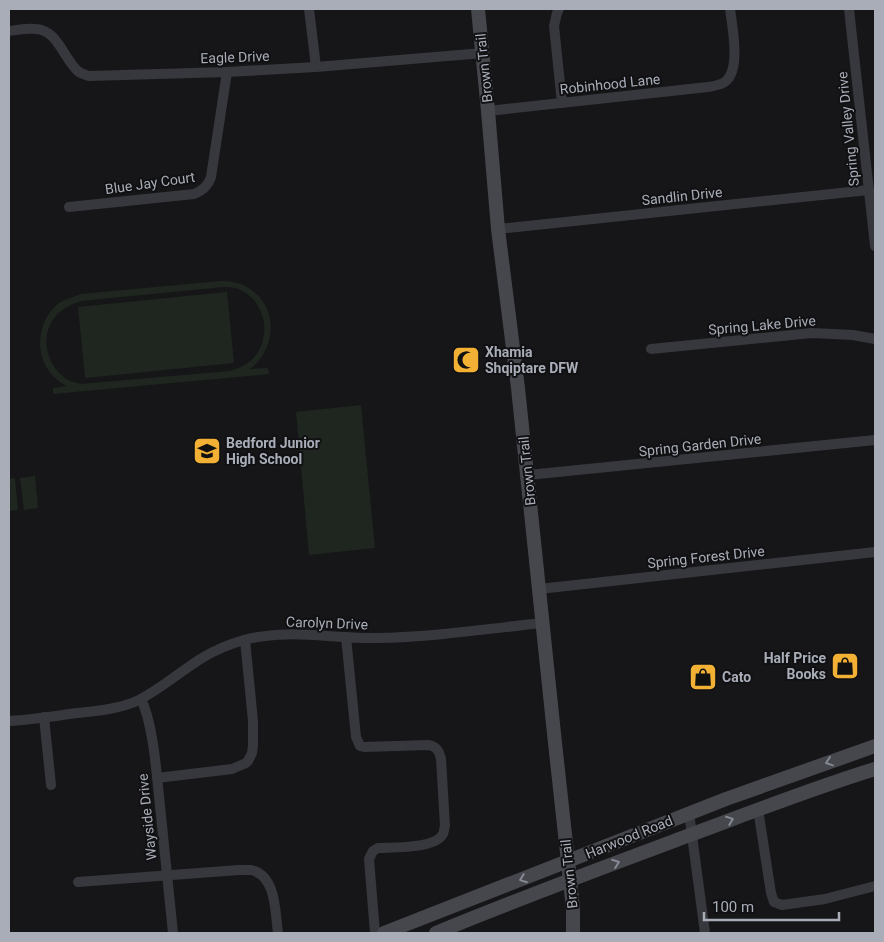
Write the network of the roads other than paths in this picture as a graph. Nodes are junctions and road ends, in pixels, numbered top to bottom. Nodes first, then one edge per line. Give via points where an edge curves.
1 (309, 9) edge
2 (478, 9) edge
3 (559, 9) edge
4 (730, 9) edge
5 (849, 9) edge
6 (9, 31) edge
7 (483, 53) junction
8 (316, 68) junction
9 (227, 72) junction
10 (562, 104) junction
11 (488, 111) junction
12 (869, 190) junction
13 (69, 207) dead end
14 (498, 229) junction
15 (875, 246) edge
16 (875, 339) edge
17 (651, 349) dead end
18 (875, 440) edge
19 (528, 475) junction
20 (875, 552) edge
21 (539, 589) junction
22 (542, 623) junction
23 (346, 637) junction
24 (245, 640) junction
25 (140, 699) junction
26 (44, 717) junction
27 (9, 721) edge
28 (875, 746) edge
29 (875, 769) edge
30 (157, 778) junction
31 (51, 784) dead end
32 (758, 809) junction
33 (689, 813) junction
34 (692, 835) junction
35 (568, 861) junction
36 (167, 876) junction
37 (570, 880) junction
38 (78, 882) dead end
39 (875, 886) edge
40 (173, 933) edge
41 (278, 933) edge
42 (375, 933) edge
43 (384, 933) edge
44 (436, 933) edge
45 (573, 933) edge
46 (704, 933) edge

1 - 8 street
2 - 7 main road, Brown Trail
3 - 10 street via 554,26
4 - 10 street, Robinhood Lane via 734,64 726,82 708,87
5 - 12 street, Spring Valley Drive
6 - 9 street, Eagle Drive via 42,30 49,34 80,74 89,76
7 - 8 street, Eagle Drive
7 - 11 main road, Brown Trail
8 - 9 street, Eagle Drive
9 - 13 street, Blue Jay Court via 211,177 202,191
10 - 11 street, Robinhood Lane
11 - 14 main road, Brown Trail
12 - 14 street, Sandlin Drive
12 - 15 street, Spring Valley Drive
14 - 19 main road, Brown Trail
16 - 17 street, Spring Lake Drive via 812,333
18 - 19 street, Spring Garden Drive
19 - 21 main road, Brown Trail
20 - 21 street, Spring Forest Drive
21 - 22 main road, Brown Trail
22 - 23 street, Carolyn Drive via 398,638
22 - 35 main road, Brown Trail
23 - 24 street, Carolyn Drive via 297,633
23 - 42 street via 356,737 360,746 429,744 439,752 441,759 443,835 425,846 378,848 370,854
24 - 25 street, Carolyn Drive via 217,650
24 - 30 street via 253,721 253,746 248,761 232,769
25 - 26 street, Carolyn Drive via 112,709
25 - 30 street, Wayside Drive via 151,733
26 - 27 street, Carolyn Drive
26 - 31 street
28 -> 33 main road, Harwood Road
29 - 32 main road, Harwood Road
30 - 36 street, Wayside Drive
34 -> 32 main road, Harwood Road
32 - 39 street via 774,902 782,905 825,899
33 - 34 street
33 - 35 main road, Harwood Road
37 -> 34 main road, Harwood Road
34 - 46 street
35 - 37 main road, Brown Trail
35 -> 43 main road, Harwood Road
36 - 38 street
36 - 40 street, Wayside Drive
36 - 41 street via 239,870 259,874 270,885
37 - 44 main road, Harwood Road
37 - 45 main road, Brown Trail

